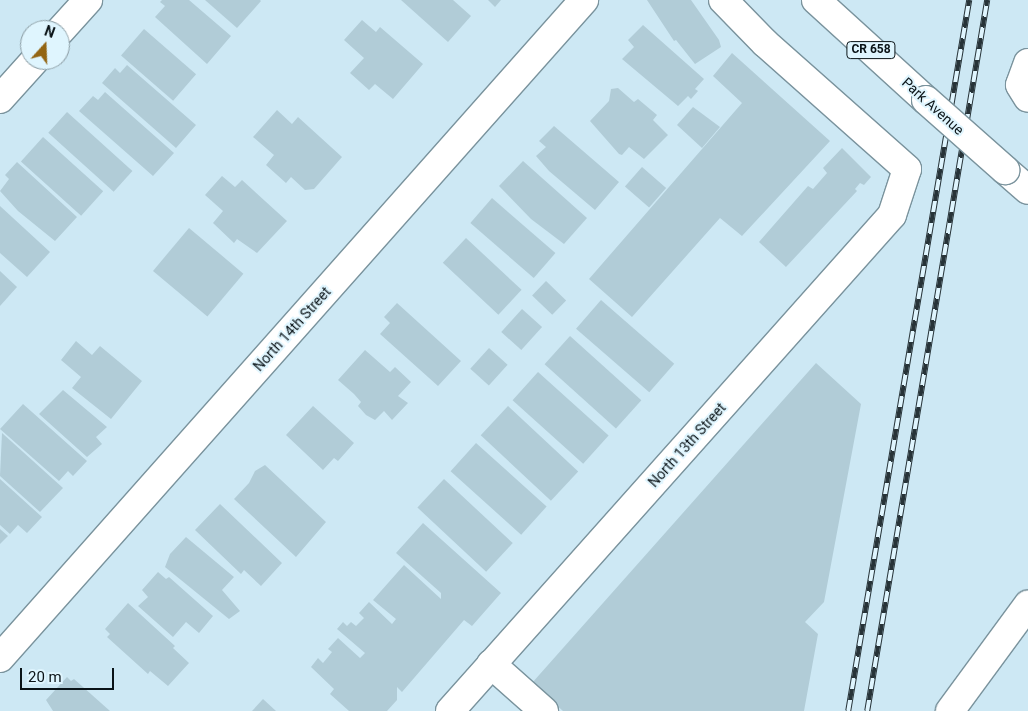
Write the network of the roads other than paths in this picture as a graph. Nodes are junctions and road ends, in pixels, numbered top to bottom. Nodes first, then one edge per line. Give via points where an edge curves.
1 (88, 0) edge
2 (584, 0) edge
3 (723, 0) edge
4 (816, 0) edge
5 (70, 20) edge
6 (1028, 63) edge
7 (25, 70) edge
8 (1028, 98) edge
9 (0, 99) edge
10 (1028, 190) edge
11 (1028, 606) edge
12 (0, 658) edge
13 (491, 664) junction
14 (450, 711) edge
15 (544, 711) edge
16 (950, 711) edge

1 - 5 street
2 - 12 street, North 14th Street
3 - 13 street, North 13th Street via 765,43 907,169 892,215
4 - 10 street, Park Avenue / CR 658, bridge
6 - 8 street via 1020,85
7 - 9 street
11 - 16 street
13 - 14 street, North 13th Street
13 - 15 street

